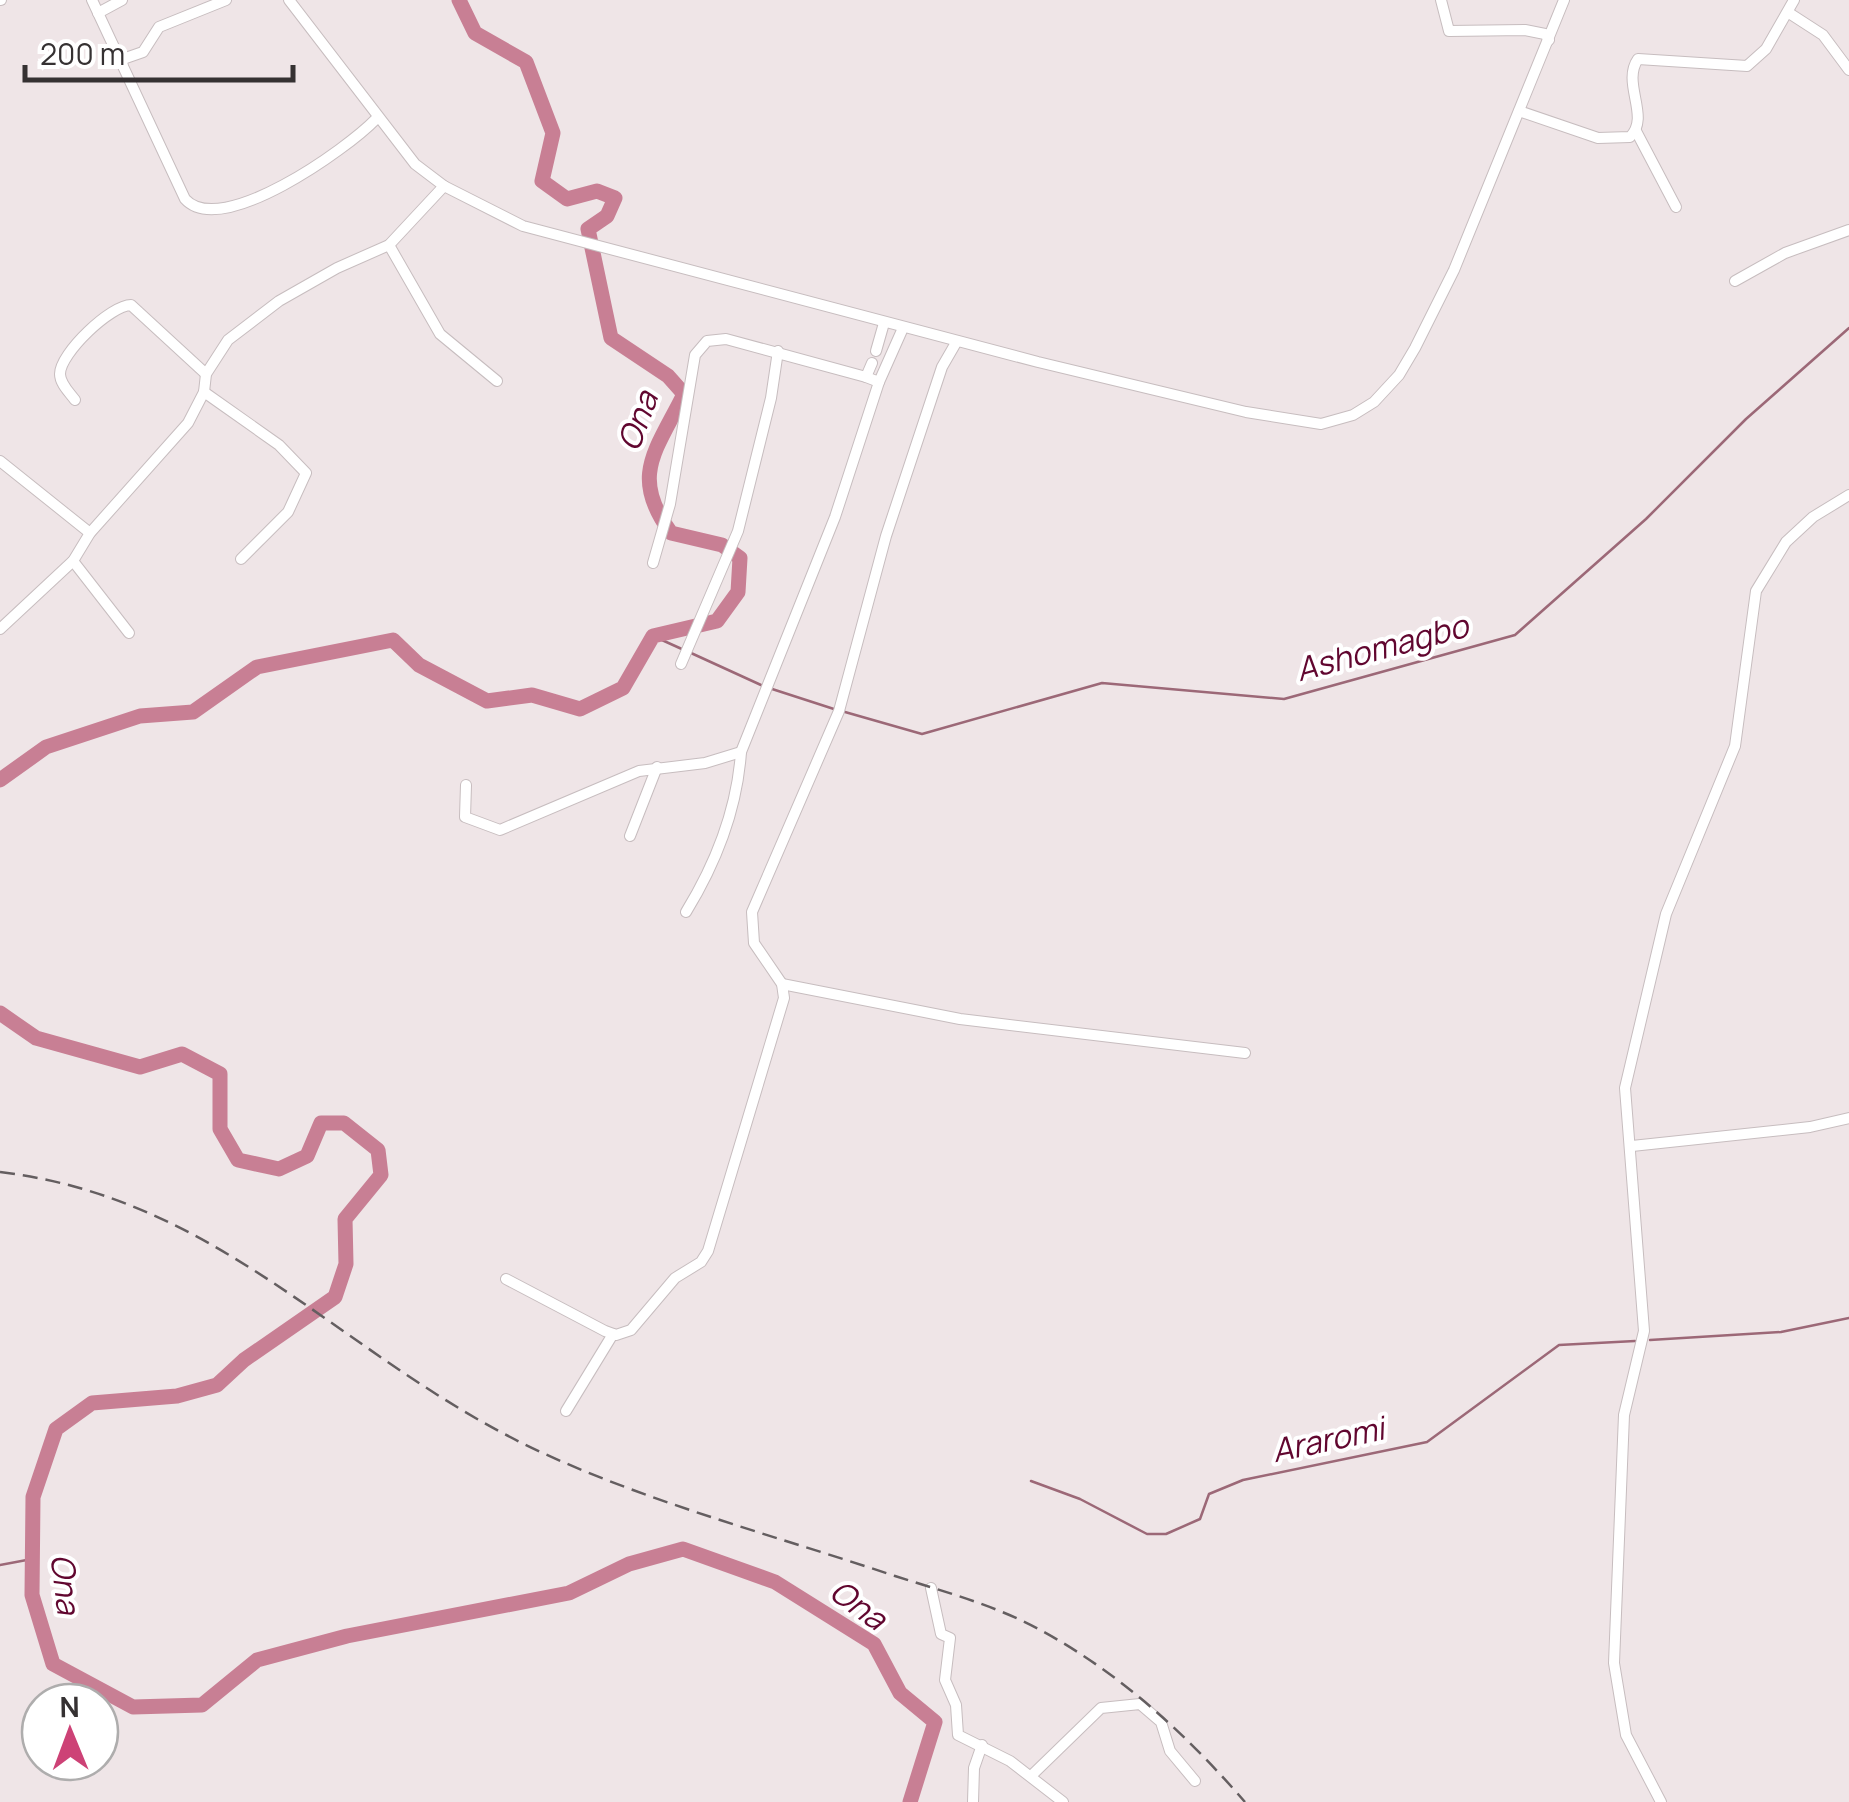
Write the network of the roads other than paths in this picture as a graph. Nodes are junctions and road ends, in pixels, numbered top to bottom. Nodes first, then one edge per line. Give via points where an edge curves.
1 (92, 0) edge
2 (122, 0) edge
3 (226, 0) edge
4 (289, 0) edge
5 (1441, 0) edge
6 (1564, 0) edge
7 (1794, 0) edge
8 (98, 13) junction
9 (1788, 13) junction
10 (1549, 40) junction
11 (120, 60) junction
12 (1849, 70) edge
13 (1519, 110) junction
14 (376, 119) junction
15 (1636, 131) junction
16 (444, 186) junction
17 (1676, 207) dead end
18 (1849, 230) edge
19 (389, 245) junction
20 (1735, 281) dead end
21 (884, 323) junction
22 (903, 328) junction
23 (957, 341) junction
24 (876, 350) dead end
25 (778, 351) junction
26 (872, 363) dead end
27 (206, 374) junction
28 (866, 376) junction
29 (496, 382) dead end
30 (880, 382) junction
31 (204, 392) junction
32 (76, 400) dead end
33 (0, 461) edge
34 (1849, 495) edge
35 (90, 533) junction
36 (241, 559) dead end
37 (73, 561) junction
38 (654, 563) dead end
39 (0, 629) edge
40 (129, 633) dead end
41 (681, 664) dead end
42 (741, 752) junction
43 (656, 767) junction
44 (466, 785) dead end
45 (630, 836) dead end
46 (686, 912) dead end
47 (782, 984) junction
48 (1246, 1053) dead end
49 (1849, 1118) edge
50 (1632, 1146) junction
51 (506, 1279) dead end
52 (613, 1334) junction
53 (566, 1411) dead end
54 (930, 1588) dead end
55 (982, 1746) junction
56 (1032, 1775) junction
57 (1195, 1781) dead end
58 (973, 1802) edge
59 (1063, 1802) edge
60 (1660, 1802) edge

1 - 8 street
2 - 8 street
3 - 11 street via 159,27 143,52
4 - 14 street
5 - 10 street via 1448,31 1526,30
6 - 10 street
7 - 9 street
8 - 11 street
9 - 12 street via 1823,35
9 - 15 street via 1747,66 1638,59 1632,72
10 - 13 street
11 - 14 street via 193,209 207,212 278,188 341,151
13 - 15 street via 1606,140
13 - 23 street via 1415,348 1391,385 1352,415 1320,424 1275,418
14 - 16 street
15 - 17 street
16 - 19 street
16 - 21 street via 523,226
18 - 20 street
19 - 27 street via 256,316 228,340
19 - 29 street via 440,334
21 - 22 street
21 - 24 street
22 - 23 street
22 - 30 street
23 - 47 street via 942,367 886,536 839,711 752,912 754,944
25 - 28 street
25 - 38 street via 716,338 695,356
25 - 41 street via 738,531
26 - 28 street
27 - 31 street
27 - 32 street via 131,305 122,305 90,329 60,368
28 - 30 street
30 - 42 street via 835,517
31 - 35 street via 188,424
31 - 36 street via 279,445 306,473 288,512
33 - 35 street
34 - 50 street via 1786,542 1756,591 1734,746 1666,914 1628,1074
35 - 37 street
37 - 39 street
37 - 40 street
42 - 43 street
42 - 46 street via 715,861
43 - 44 street via 500,830 465,816
43 - 45 street
47 - 48 street via 960,1019
47 - 52 street via 780,1014 708,1251 675,1278 632,1330
49 - 50 street
50 - 60 street via 1644,1331 1624,1415 1614,1663 1626,1735
51 - 52 street
52 - 53 street
54 - 55 street via 941,1634 950,1638 945,1680 958,1735
55 - 56 street
55 - 58 street
56 - 57 street via 1102,1708 1140,1704 1161,1722 1170,1750
56 - 59 street

